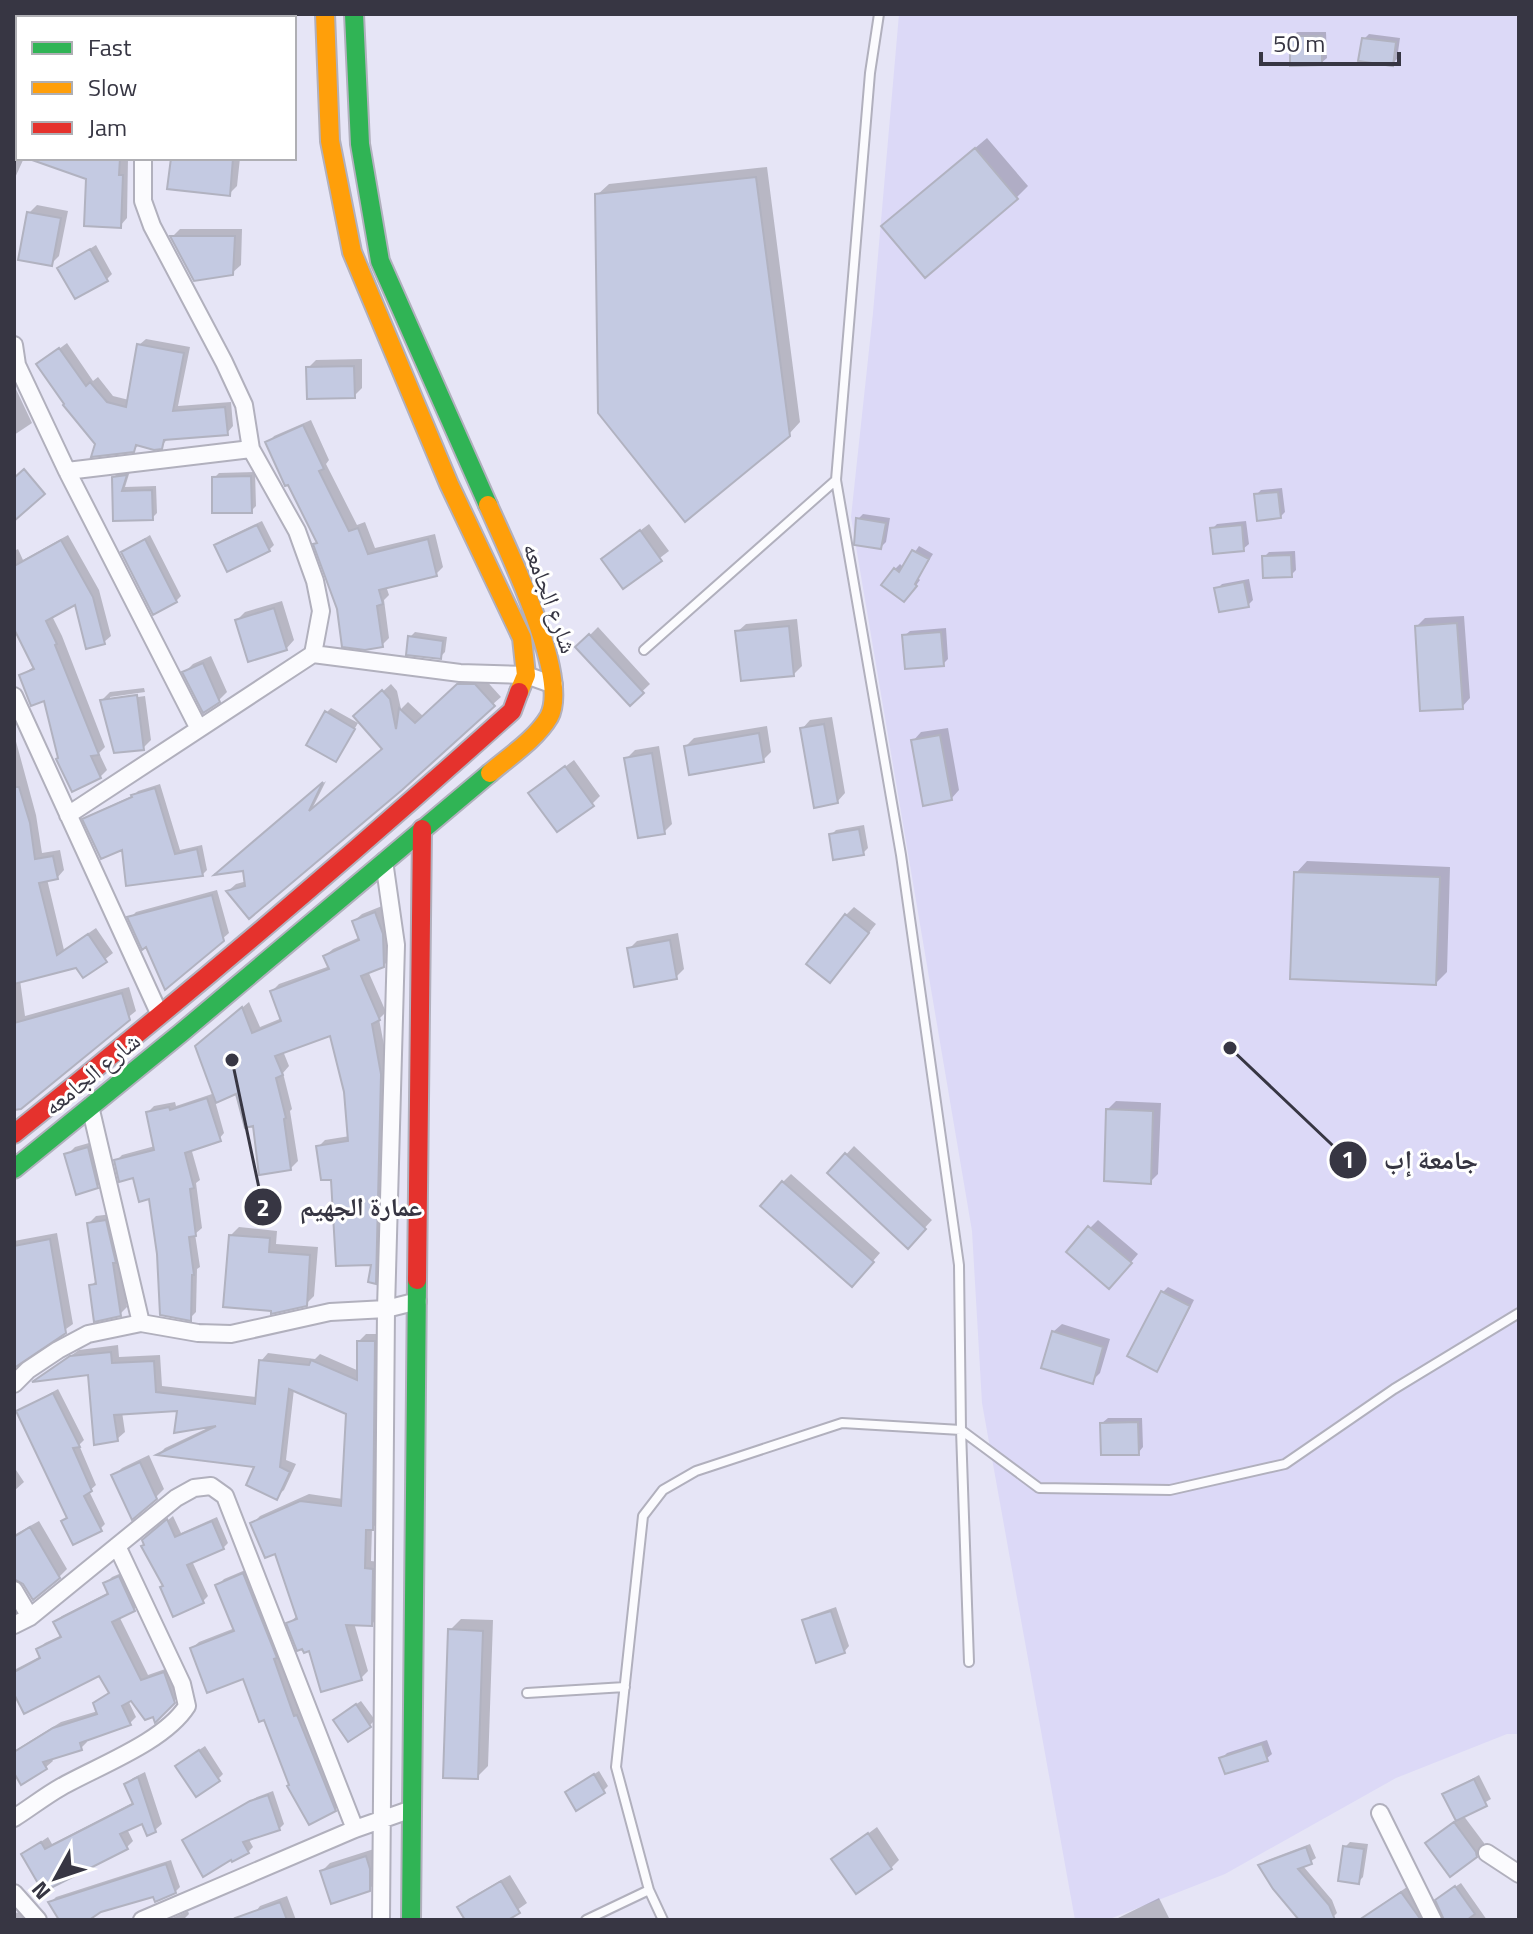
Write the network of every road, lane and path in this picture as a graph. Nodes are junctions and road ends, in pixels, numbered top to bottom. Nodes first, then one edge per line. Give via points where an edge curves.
1 (325, 14) edge
2 (354, 14) edge
3 (879, 14) edge
4 (143, 160) edge
5 (14, 345) edge
6 (251, 449) junction
7 (67, 471) junction
8 (836, 480) junction
9 (644, 650) dead end
10 (313, 654) junction
11 (526, 675) junction
12 (554, 685) junction
13 (14, 696) edge
14 (199, 729) junction
15 (68, 815) junction
16 (422, 829) junction
17 (384, 861) junction
18 (159, 1013) junction
19 (90, 1106) junction
20 (14, 1134) edge
21 (14, 1169) edge
22 (418, 1301) junction
23 (386, 1309) junction
24 (1519, 1313) edge
25 (141, 1323) junction
26 (14, 1384) edge
27 (961, 1430) junction
28 (117, 1546) junction
29 (14, 1590) edge
30 (30, 1617) junction
31 (14, 1625) edge
32 (969, 1662) dead end
33 (625, 1687) junction
34 (527, 1693) dead end
35 (412, 1809) junction
36 (1380, 1813) dead end
37 (14, 1818) edge
38 (381, 1820) junction
39 (355, 1829) junction
40 (1487, 1853) dead end
41 (1519, 1874) edge
42 (649, 1890) junction
43 (14, 1893) edge
44 (38, 1920) edge
45 (142, 1920) edge
46 (381, 1920) edge
47 (411, 1920) edge
48 (586, 1920) edge
49 (663, 1920) edge
50 (1433, 1920) edge

1 - 11 street, شارع الجامعه via 330,141 352,252 449,484 522,638
2 - 12 street, شارع الجامعه via 360,144 380,261 529,599
3 - 8 lane
4 - 6 street via 143,201 152,226 244,405
5 - 7 street via 17,365
6 - 7 street
6 - 10 street via 297,531 315,581 321,611
7 - 14 street
8 - 9 lane
8 - 27 lane via 901,855 959,1265
10 - 11 street via 460,673
10 - 14 street
11 - 12 street
11 - 18 street, شارع الجامعه via 512,711
12 - 16 street, شارع الجامعه via 550,715 530,739
13 - 15 street
14 - 15 street
15 - 18 street
16 - 17 street, شارع الجامعه
16 - 22 street
17 - 19 street, شارع الجامعه
17 - 23 street via 396,945
18 - 20 street, شارع الجامعه
19 - 21 street, شارع الجامعه
19 - 25 street
22 - 23 street
22 - 35 street
23 - 25 street via 330,1312 231,1334
23 - 38 street
24 - 27 lane via 1285,1464 1170,1490 1039,1488
25 - 26 street via 88,1334
27 - 32 lane
27 - 33 lane via 842,1423 696,1471 663,1490 643,1516
28 - 30 street
28 - 37 street via 182,1684 187,1706 145,1742
28 - 39 street via 194,1488 211,1486 225,1496
29 - 30 street
30 - 31 street
33 - 34 lane
33 - 42 lane via 616,1767
35 - 38 street
35 - 47 street
36 - 50 street
38 - 39 street
38 - 46 street
39 - 45 street
40 - 41 street
42 - 48 lane
42 - 49 lane
43 - 44 street

